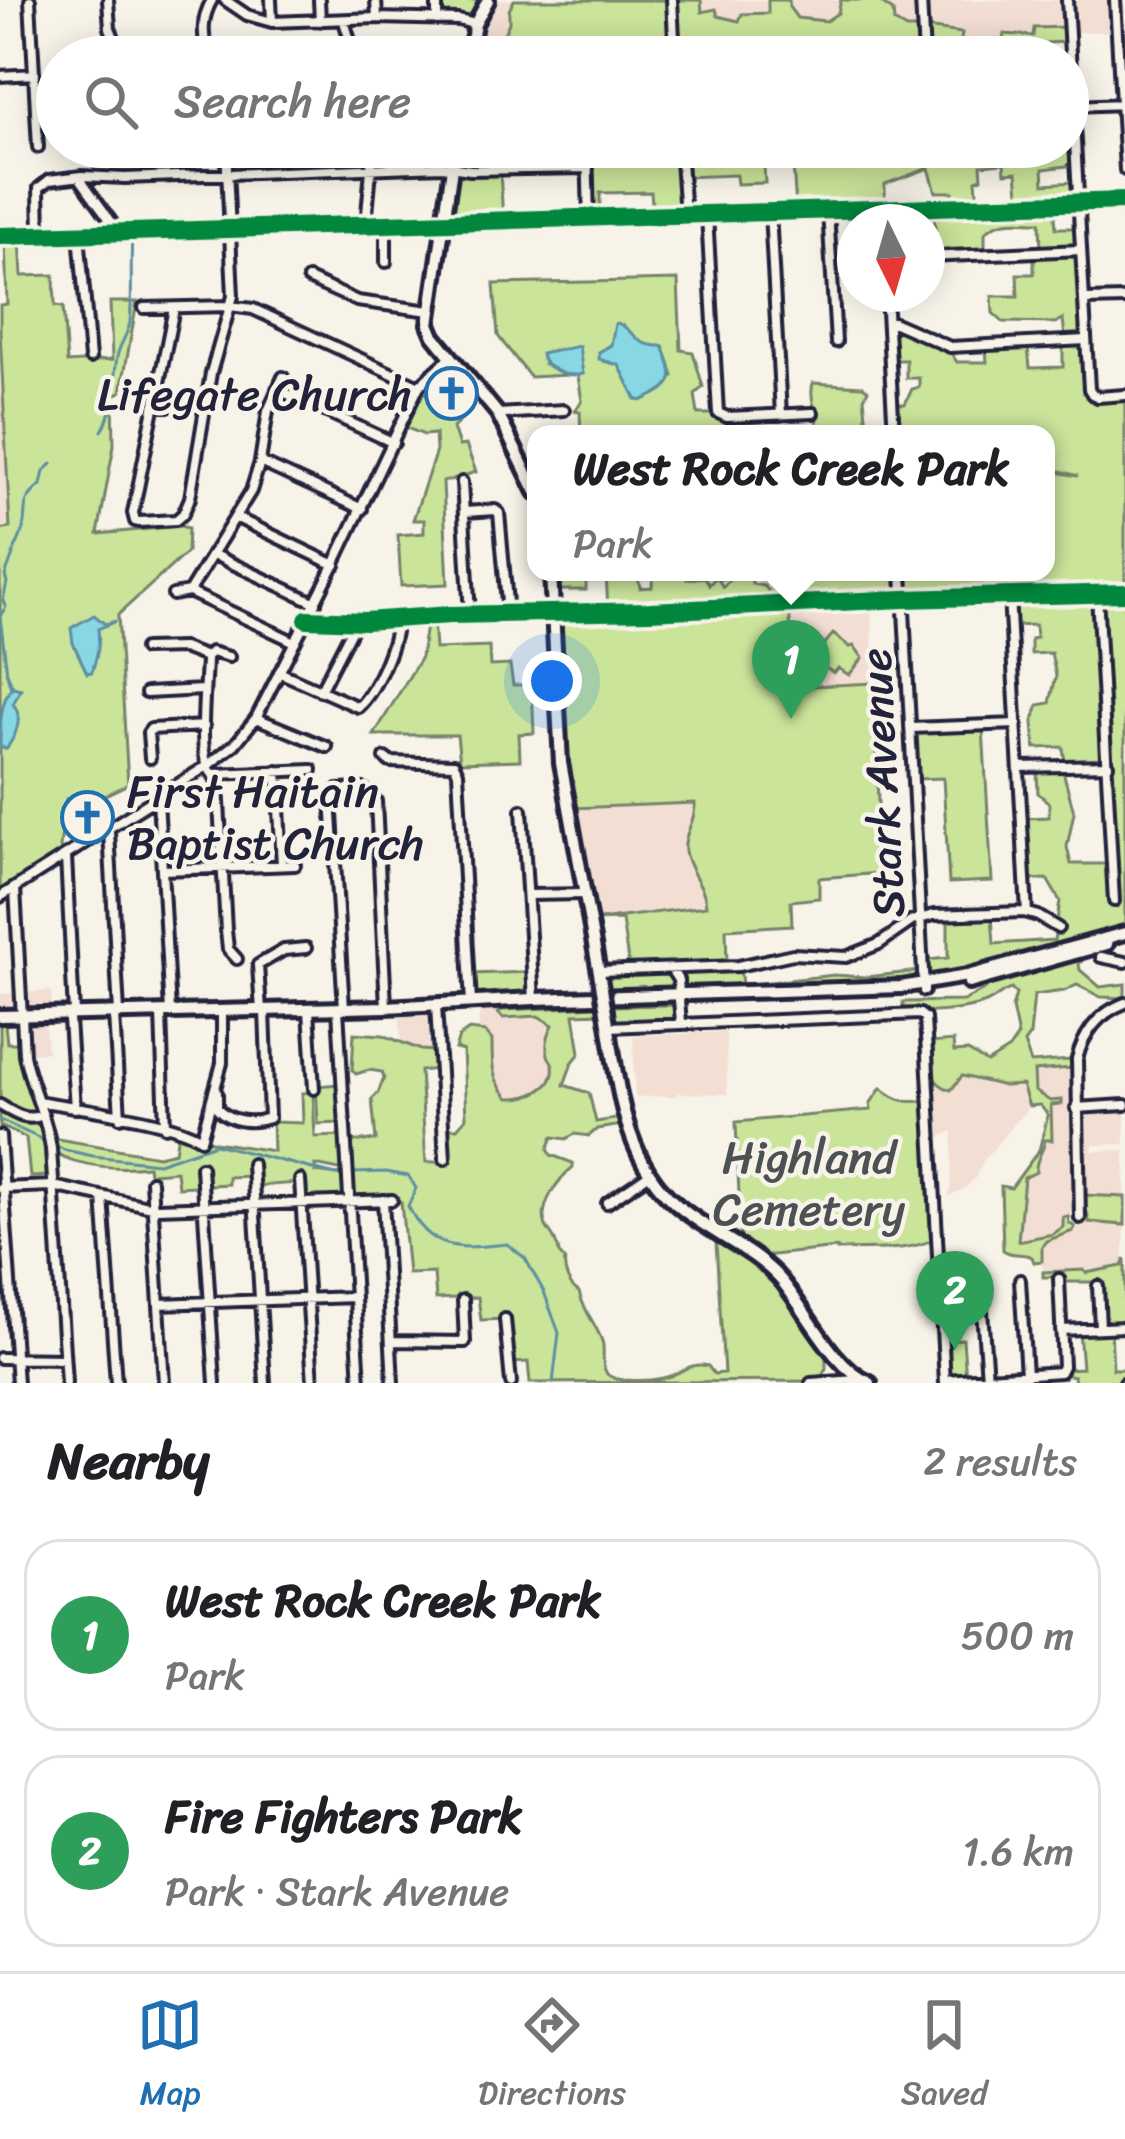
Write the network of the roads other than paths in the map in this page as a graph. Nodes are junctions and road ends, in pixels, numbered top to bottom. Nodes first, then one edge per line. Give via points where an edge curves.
1 (30, 0) edge
2 (108, 0) edge
3 (212, 0) edge
4 (225, 0) edge
5 (271, 0) edge
6 (320, 0) edge
7 (376, 0) edge
8 (437, 0) edge
9 (672, 0) edge
10 (921, 0) edge
11 (1067, 0) edge
12 (1115, 0) edge
13 (487, 2) edge
14 (376, 19) junction
15 (437, 20) junction
16 (456, 20) junction
17 (320, 21) junction
18 (344, 21) junction
19 (272, 22) junction
20 (475, 24) junction
21 (113, 36) edge
22 (206, 36) edge
23 (349, 36) edge
24 (467, 36) edge
25 (473, 36) edge
26 (674, 36) edge
27 (923, 36) edge
28 (1068, 36) edge
29 (34, 74) junction
30 (0, 76) edge
31 (1123, 104) edge
32 (1089, 105) edge
33 (36, 110) edge
34 (227, 168) edge
35 (412, 168) edge
36 (452, 168) edge
37 (458, 168) edge
38 (588, 168) joint
39 (682, 168) edge
40 (1076, 168) edge
41 (371, 169) junction
42 (1125, 170) edge
43 (227, 173) junction
44 (79, 177) junction
45 (1125, 201) edge
46 (1078, 202) junction
47 (945, 207) edge
48 (828, 211) junction
49 (837, 211) edge
50 (770, 212) junction
51 (707, 214) junction
52 (685, 215) junction
53 (589, 218) junction
54 (444, 221) junction
55 (386, 224) junction
56 (367, 225) junction
57 (230, 229) junction
58 (119, 232) junction
59 (79, 234) junction
60 (40, 235) junction
61 (0, 236) edge
62 (1081, 250) junction
63 (945, 255) edge
64 (386, 262) dead end
65 (308, 279) dead end
66 (1125, 299) edge
67 (1084, 300) junction
68 (230, 307) junction
69 (144, 308) dead end
70 (174, 308) junction
71 (430, 311) junction
72 (887, 312) edge
73 (888, 320) junction
74 (1086, 340) junction
75 (836, 342) dead end
76 (451, 357) junction
77 (90, 358) dead end
78 (438, 368) junction
79 (460, 368) junction
80 (283, 376) dead end
81 (419, 386) junction
82 (277, 389) junction
83 (1125, 395) edge
84 (154, 406) junction
85 (205, 406) junction
86 (564, 410) dead end
87 (813, 413) dead end
88 (498, 414) junction
89 (781, 415) junction
90 (894, 425) edge
91 (394, 443) junction
92 (260, 462) junction
93 (522, 463) junction
94 (527, 463) edge
95 (527, 473) edge
96 (462, 482) dead end
97 (362, 509) junction
98 (464, 512) junction
99 (235, 517) junction
100 (212, 554) junction
101 (334, 565) junction
102 (552, 581) edge
103 (903, 581) edge
104 (190, 592) junction
105 (1125, 593) edge
106 (1097, 594) junction
107 (173, 595) dead end
108 (1009, 596) junction
109 (904, 599) junction
110 (316, 602) junction
111 (508, 614) junction
112 (554, 614) junction
113 (470, 615) junction
114 (307, 619) junction
115 (396, 619) junction
116 (356, 621) junction
117 (295, 642) junction
118 (144, 649) dead end
119 (206, 657) junction
120 (229, 657) dead end
121 (279, 672) junction
122 (202, 690) junction
123 (320, 691) junction
124 (146, 693) dead end
125 (256, 718) junction
126 (1017, 724) junction
127 (204, 726) junction
128 (911, 728) junction
129 (327, 747) dead end
130 (150, 758) dead end
131 (386, 758) dead end
132 (1108, 765) junction
133 (1019, 767) junction
134 (211, 770) junction
135 (312, 770) dead end
136 (277, 771) junction
137 (158, 798) junction
138 (522, 810) dead end
139 (109, 830) junction
140 (66, 857) junction
141 (282, 865) junction
142 (295, 865) dead end
143 (222, 868) junction
144 (163, 870) junction
145 (15, 888) junction
146 (586, 893) junction
147 (529, 895) junction
148 (0, 897) edge
149 (1114, 901) dead end
150 (1027, 913) junction
151 (921, 918) junction
152 (1058, 928) dead end
153 (1125, 936) edge
154 (306, 948) dead end
155 (1101, 957) dead end
156 (236, 959) dead end
157 (1125, 962) edge
158 (676, 969) junction
159 (599, 971) junction
160 (924, 988) junction
161 (679, 997) junction
162 (534, 999) junction
163 (562, 1002) junction
164 (1125, 1003) edge
165 (471, 1004) junction
166 (487, 1004) junction
167 (436, 1005) junction
168 (386, 1007) junction
169 (341, 1009) junction
170 (309, 1010) junction
171 (263, 1011) junction
172 (222, 1012) junction
173 (165, 1014) junction
174 (112, 1015) junction
175 (72, 1017) junction
176 (0, 1019) edge
177 (22, 1019) junction
178 (681, 1022) junction
179 (609, 1027) junction
180 (217, 1086) junction
181 (314, 1089) dead end
182 (38, 1101) junction
183 (1125, 1105) edge
184 (0, 1106) edge
185 (75, 1108) junction
186 (1076, 1108) junction
187 (43, 1115) junction
188 (120, 1117) junction
189 (165, 1127) junction
190 (0, 1136) edge
191 (445, 1159) dead end
192 (251, 1164) dead end
193 (201, 1168) dead end
194 (650, 1174) junction
195 (152, 1180) dead end
196 (300, 1180) dead end
197 (53, 1186) junction
198 (2, 1188) edge
199 (103, 1197) junction
200 (349, 1202) junction
201 (302, 1203) junction
202 (607, 1203) dead end
203 (254, 1205) junction
204 (153, 1207) junction
205 (204, 1207) junction
206 (1080, 1218) dead end
207 (1059, 1279) dead end
208 (1020, 1280) dead end
209 (980, 1284) dead end
210 (1098, 1286) dead end
211 (355, 1297) junction
212 (308, 1300) junction
213 (463, 1300) dead end
214 (260, 1301) junction
215 (210, 1303) junction
216 (159, 1304) junction
217 (505, 1318) dead end
218 (1125, 1327) edge
219 (1100, 1328) junction
220 (1061, 1330) junction
221 (393, 1341) junction
222 (0, 1358) edge
223 (64, 1359) junction
224 (15, 1360) junction
225 (1026, 1375) junction
226 (987, 1378) junction
227 (866, 1381) edge
228 (945, 1382) edge
229 (17, 1383) edge
230 (66, 1383) edge
231 (116, 1383) edge
232 (164, 1383) edge
233 (215, 1383) edge
234 (265, 1383) edge
235 (313, 1383) edge
236 (360, 1383) edge
237 (393, 1383) edge
238 (511, 1383) edge
239 (811, 1383) edge

1 - 29 street
2 - 21 street
3 - 22 street
4 - 19 street
5 - 19 street
6 - 17 street
7 - 14 street
8 - 15 street
9 - 26 street
10 - 27 street
11 - 28 street
12 - 31 street
13 - 16 street
13 - 20 main road
14 - 15 street
14 - 18 street
15 - 16 street
16 - 20 street
16 - 24 street
17 - 18 street
17 - 19 street
18 - 23 street
20 - 25 main road
29 - 30 street
29 - 33 street
31 - 32 street
31 - 42 street
34 - 43 street
35 - 41 street
36 - 54 main road
37 - 38 street
38 - 53 street
39 - 52 street
40 - 46 street
41 - 43 street
41 - 56 street
43 - 44 street
43 - 57 street
44 - 58 street
44 - 60 street via 39,188
45 - 46 street
46 - 47 street
46 - 62 street
48 - 49 street
48 - 50 street
48 - 75 street
50 - 51 street
50 - 89 street
51 - 52 street
51 - 89 street via 718,413
52 - 53 street
53 - 54 street
54 - 55 street
54 - 71 main road
55 - 56 street
55 - 64 street
56 - 57 street
57 - 58 street
57 - 68 street
58 - 59 street
59 - 60 street
59 - 77 street
60 - 61 street
62 - 63 street
62 - 67 street
65 - 71 street via 357,301
66 - 67 street
67 - 74 street
68 - 70 street
68 - 81 street via 253,309
68 - 85 street
69 - 70 street
70 - 84 street
71 - 76 main road via 431,332
72 - 73 street
73 - 74 street via 950,347
73 - 90 street
74 - 83 street via 1092,394
76 - 78 street
76 - 79 main road
78 - 79 street
78 - 81 street
79 - 88 main road
80 - 82 street
81 - 91 street
82 - 91 street
82 - 92 street
84 - 85 street
84 - 85 street via 133,513 143,523 182,515
86 - 88 street
87 - 89 street
88 - 93 main road
91 - 97 street
92 - 97 street
92 - 99 street
93 - 94 street
93 - 95 main road
96 - 98 street
97 - 101 street
98 - 111 street via 498,511
98 - 113 street
99 - 100 street
99 - 101 street
100 - 104 street
100 - 110 street
101 - 110 street
102 - 112 main road
103 - 109 street, Stark Avenue
104 - 107 street
104 - 117 street
105 - 106 street
106 - 108 street
106 - 132 street
108 - 109 street
108 - 126 street
109 - 112 street
109 - 128 street, Stark Avenue
110 - 114 street
111 - 112 street
111 - 113 street
112 - 146 main road via 561,764
113 - 115 street
114 - 116 street
114 - 117 street
115 - 116 street
115 - 123 street via 363,704
116 - 123 street
117 - 121 street
118 - 119 street
119 - 120 street
119 - 122 street
121 - 123 street
121 - 125 street
122 - 124 street
122 - 127 street
125 - 129 street
125 - 134 street
126 - 128 street
126 - 133 street
127 - 130 street via 151,729
127 - 134 street
128 - 151 street, Stark Avenue
131 - 165 street via 457,767
132 - 133 street
132 - 149 street
133 - 150 street
134 - 136 street
134 - 137 street
134 - 143 street
135 - 136 street
136 - 141 street
137 - 139 street
137 - 144 street
138 - 147 street
139 - 140 street
139 - 174 street
140 - 145 street
140 - 175 street
141 - 142 street
141 - 143 street
143 - 144 street
143 - 156 street via 228,949
144 - 173 street
145 - 148 street
145 - 177 street
146 - 147 street
146 - 159 main road
147 - 162 street
150 - 151 street
150 - 152 street
151 - 158 street via 858,954
151 - 160 street, Stark Avenue
153 - 160 main road
154 - 171 street via 254,964
155 - 157 street
158 - 159 street
158 - 161 street
159 - 179 main road, bridge
160 - 161 main road
161 - 163 main road
161 - 178 street
162 - 163 main road
162 - 166 main road
163 - 166 main road
164 - 186 street via 1083,1040
165 - 166 main road
165 - 167 main road
167 - 168 main road
167 - 191 street
168 - 169 main road
168 - 169 street via 375,797 363,789 332,798
169 - 170 main road
169 - 200 street
170 - 171 main road
170 - 181 street
171 - 172 main road
171 - 180 street via 270,1118 248,1122 219,1112
172 - 173 main road
172 - 180 street
173 - 174 main road
173 - 189 street
174 - 175 main road
174 - 188 street
175 - 177 main road
175 - 185 street
176 - 177 main road
177 - 182 street
178 - 179 street
178 - 228 street via 926,1018
179 - 194 main road via 628,1127
180 - 189 street via 201,1139
182 - 185 street
182 - 187 street
183 - 186 street
184 - 187 street via 22,1118
185 - 188 street
186 - 206 street
187 - 197 street
188 - 189 street
190 - 198 street
192 - 203 street
193 - 205 street
194 - 202 street
194 - 227 main road via 678,1206 769,1268 839,1359
195 - 204 street
196 - 201 street
197 - 198 street
197 - 199 street
197 - 223 street
198 - 224 street
199 - 204 street
199 - 231 street
200 - 201 street
200 - 211 street
200 - 221 street via 388,1200
201 - 203 street
201 - 212 street
203 - 205 street
203 - 214 street
204 - 205 street
204 - 216 street
205 - 215 street
207 - 220 street
208 - 225 street
209 - 226 street
210 - 219 street
211 - 212 street
211 - 236 street
212 - 214 street
212 - 235 street
213 - 221 street via 465,1342
214 - 215 street
214 - 234 street
215 - 216 street
215 - 233 street
216 - 232 street
217 - 238 street
218 - 219 street
219 - 220 street
220 - 225 street via 1062,1369
221 - 237 street
222 - 224 street
223 - 224 street
223 - 230 street
224 - 229 street
225 - 226 street
226 - 228 street
227 - 239 street

